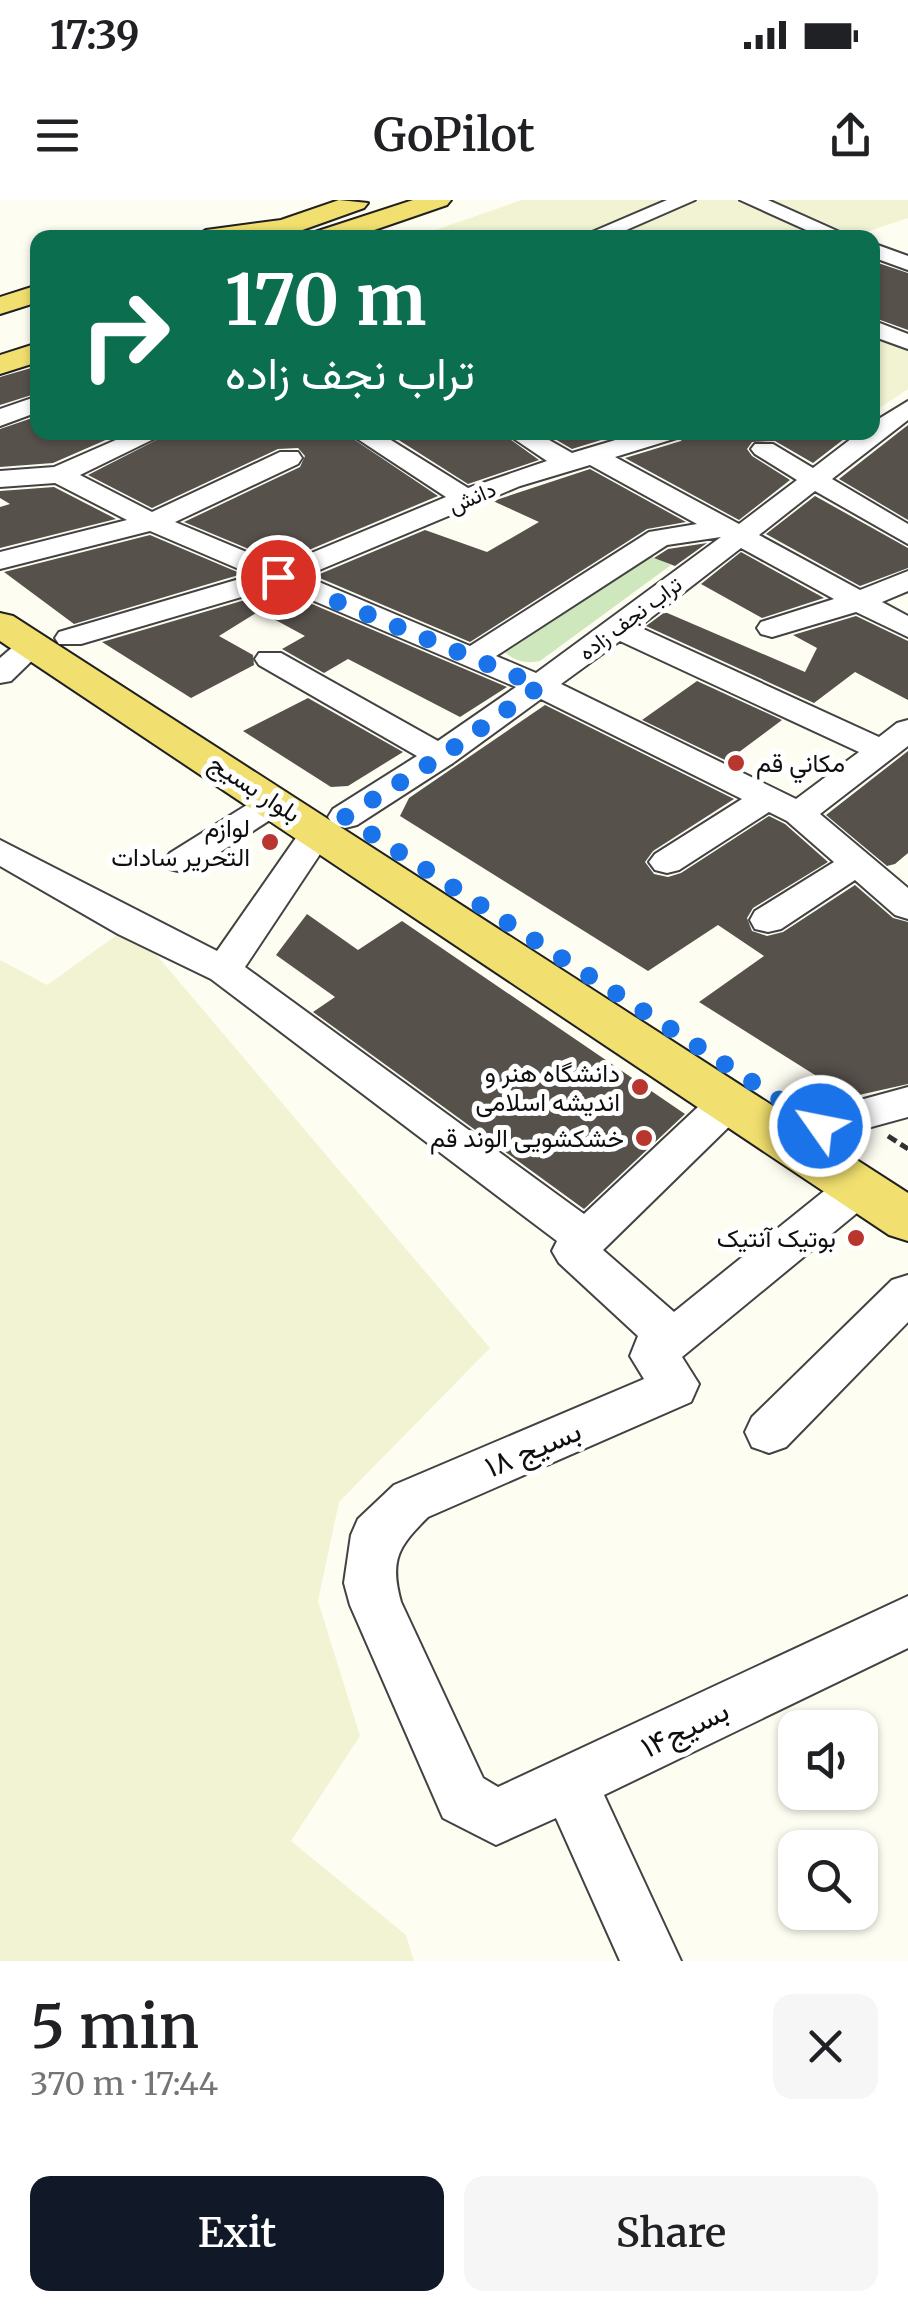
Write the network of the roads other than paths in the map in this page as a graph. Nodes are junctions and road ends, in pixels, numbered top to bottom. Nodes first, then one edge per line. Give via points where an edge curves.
1 (364, 200) edge
2 (685, 200) edge
3 (750, 200) edge
4 (448, 203) edge
5 (622, 224) junction
6 (285, 227) junction
7 (263, 230) edge
8 (276, 230) edge
9 (352, 230) edge
10 (388, 230) edge
11 (607, 230) edge
12 (636, 230) edge
13 (824, 230) edge
14 (880, 252) edge
15 (908, 264) edge
16 (30, 296) edge
17 (0, 306) edge
18 (30, 313) edge
19 (0, 322) edge
20 (880, 330) edge
21 (30, 337) edge
22 (908, 342) edge
23 (0, 346) edge
24 (30, 355) edge
25 (0, 365) edge
26 (30, 407) edge
27 (908, 408) edge
28 (0, 418) edge
29 (880, 429) edge
30 (138, 440) edge
31 (372, 440) edge
32 (536, 440) edge
33 (645, 440) edge
34 (866, 440) edge
35 (764, 449) dead end
36 (289, 458) dead end
37 (582, 459) junction
38 (59, 476) junction
39 (0, 478) edge
40 (814, 479) junction
41 (468, 499) junction
42 (152, 522) junction
43 (901, 526) edge
44 (734, 531) junction
45 (0, 561) edge
46 (278, 577) junction
47 (908, 580) edge
48 (860, 602) junction
49 (618, 628) junction
50 (772, 628) dead end
51 (908, 628) edge
52 (16, 633) edge
53 (270, 658) dead end
54 (472, 658) junction
55 (540, 686) junction
56 (895, 740) edge
57 (442, 756) junction
58 (275, 802) junction
59 (783, 806) junction
60 (332, 823) junction
61 (0, 850) edge
62 (182, 862) dead end
63 (667, 862) dead end
64 (880, 869) edge
65 (908, 906) edge
66 (768, 920) dead end
67 (224, 970) junction
68 (730, 1101) junction
69 (908, 1102) edge
70 (820, 1126) junction
71 (908, 1184) edge
72 (859, 1187) junction
73 (908, 1220) edge
74 (586, 1239) junction
75 (908, 1294) edge
76 (674, 1339) junction
77 (769, 1432) dead end
78 (908, 1621) edge
79 (570, 1785) junction
80 (464, 1798) joint
81 (652, 1961) edge

1 - 6 main road
2 - 5 street
3 - 13 street
4 - 9 main road
4 - 10 main road
5 - 11 street
5 - 12 street
6 - 7 main road
6 - 8 main road
14 - 15 street
16 - 17 main road
18 - 19 main road
20 - 22 street
21 - 23 main road
24 - 25 main road
26 - 28 street
27 - 29 street, تراب نجف زاده
30 - 38 street
31 - 41 street
32 - 37 street
33 - 37 street, دانش
34 - 40 street, تراب نجف زاده
35 - 40 street
36 - 42 street
37 - 41 street, دانش
37 - 44 street
38 - 39 street
38 - 42 street
40 - 43 street
40 - 44 street, تراب نجف زاده
41 - 46 street, دانش
42 - 45 street
42 - 46 street
44 - 48 street
44 - 49 street, تراب نجف زاده
44 - 54 street via 659,538
46 - 52 street, دانش
46 - 54 street
47 - 48 street
48 - 50 street
48 - 51 street
49 - 55 street, تراب نجف زاده
49 - 56 street
52 - 58 main road, بلوار بسیج
52 - 60 main road, بلوار بسیج
53 - 57 street
54 - 55 street
55 - 57 street, تراب نجف زاده
55 - 59 street
56 - 59 street
57 - 60 street, تراب نجف زاده
58 - 60 main road, بلوار بسیج
58 - 62 street
59 - 63 street
59 - 64 street
60 - 67 street
60 - 68 main road, بلوار بسیج
60 - 70 main road, بلوار بسیج
61 - 67 street
64 - 65 street
64 - 66 street
67 - 74 street
68 - 72 main road, بلوار بسیج
68 - 74 street
69 - 70 street
70 - 71 main road, بلوار بسیج
72 - 73 main road, بلوار بسیج
72 - 76 street
74 - 76 street via 574,1251
75 - 77 street
76 - 80 street, بسیج ۱۸ via 652,1353 674,1388 411,1501 376,1535 370,1582 376,1605
78 - 79 street, بسیج۱۴
79 - 80 street, بسیج۱۴ via 496,1817
79 - 81 street

